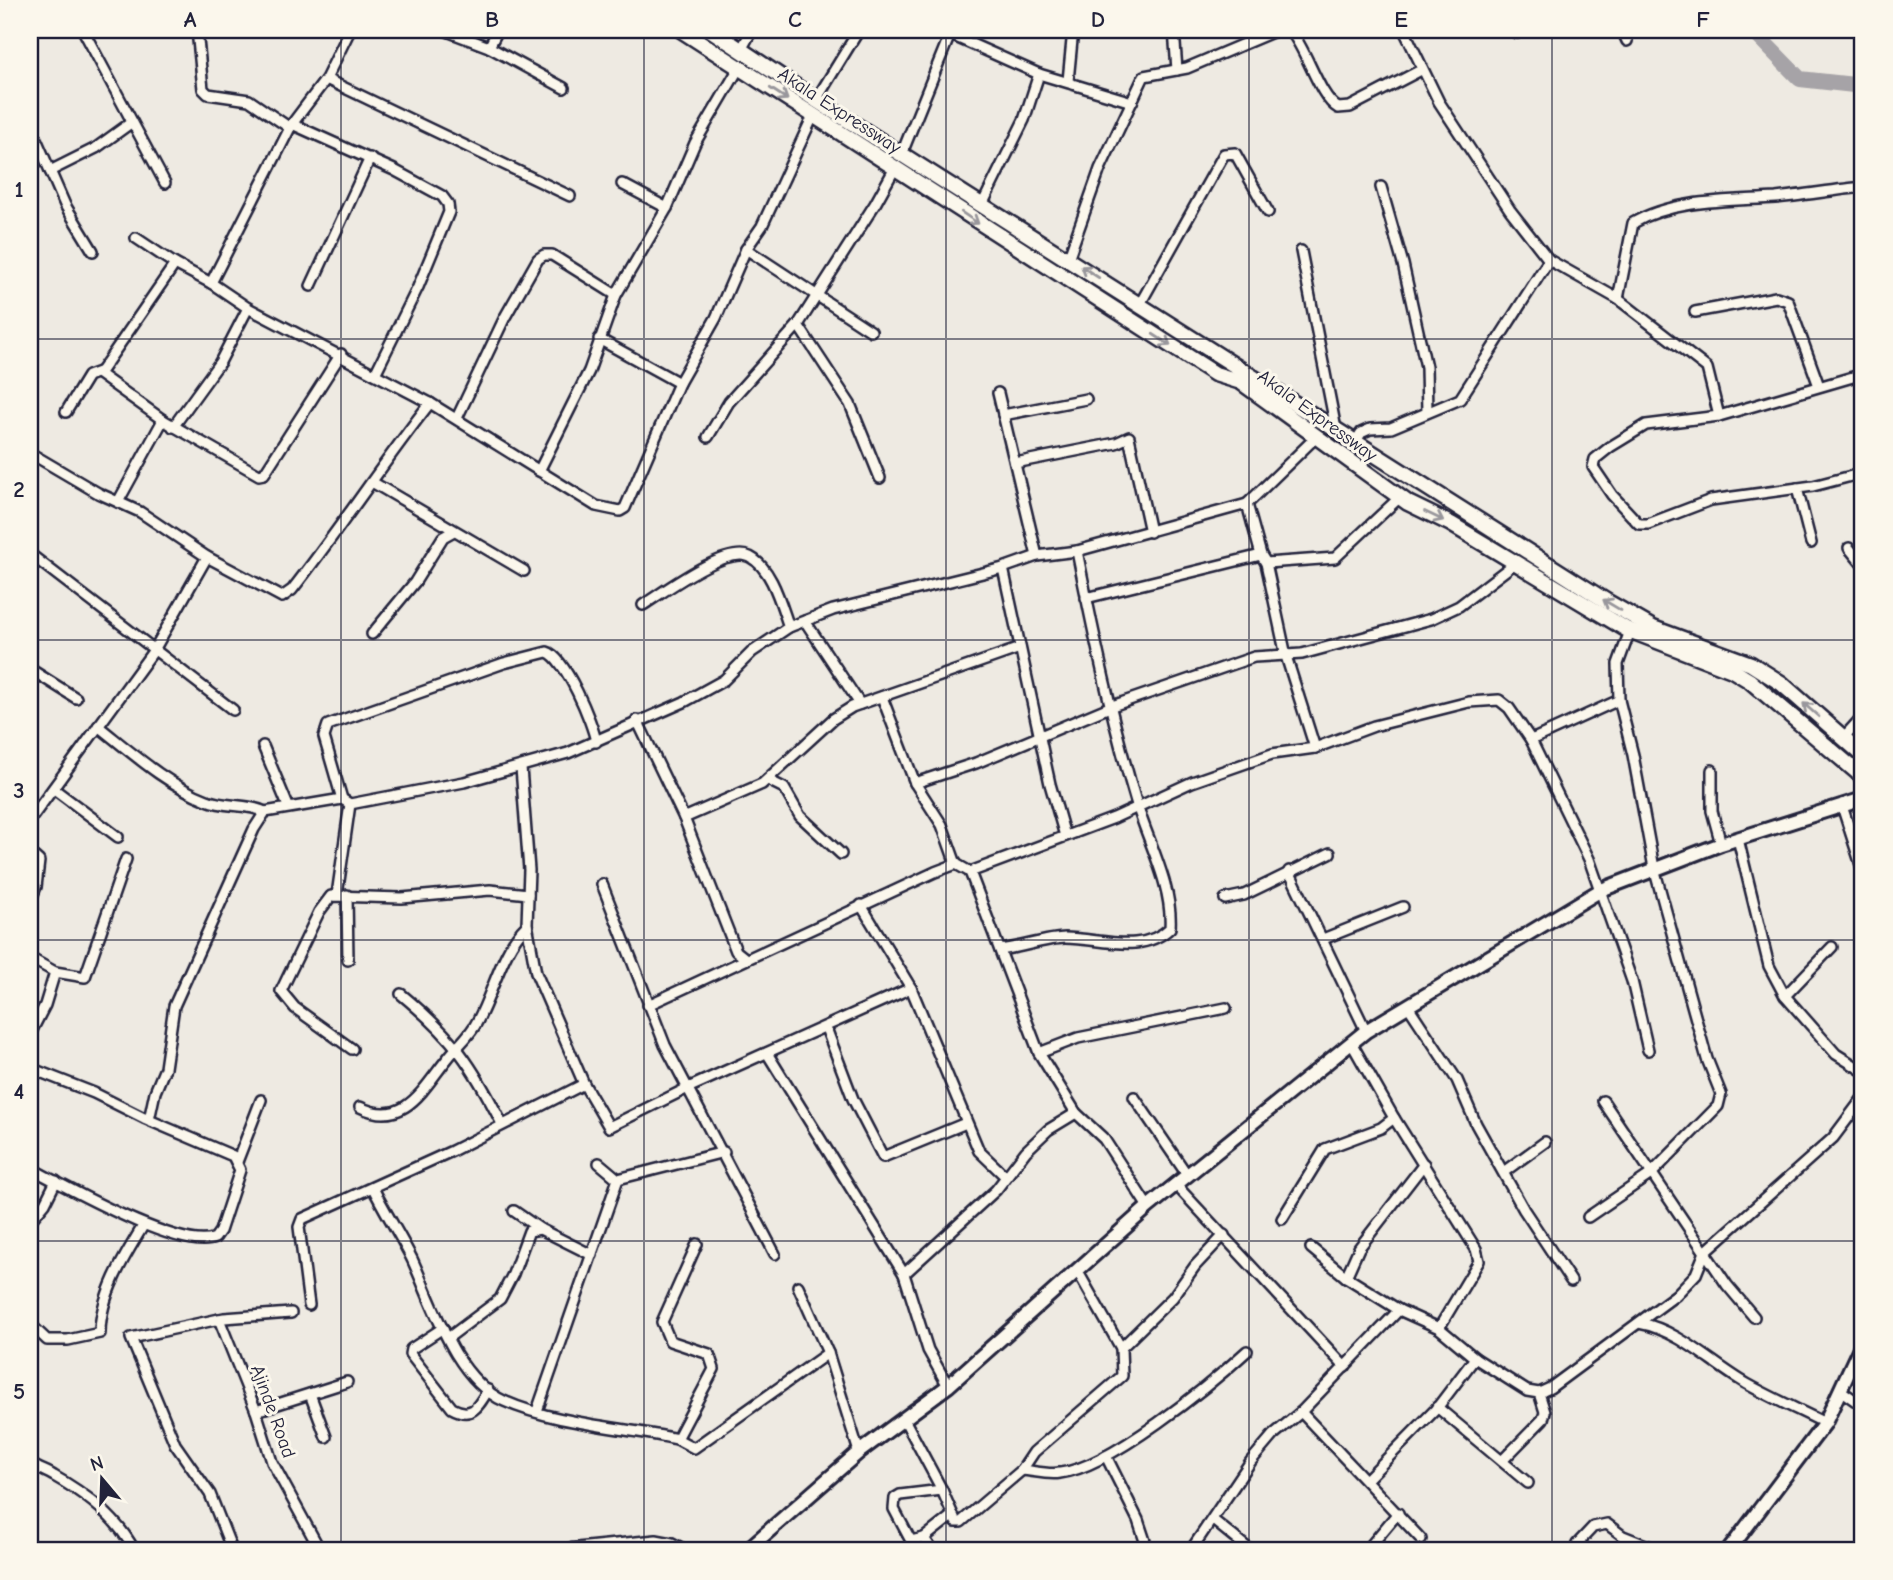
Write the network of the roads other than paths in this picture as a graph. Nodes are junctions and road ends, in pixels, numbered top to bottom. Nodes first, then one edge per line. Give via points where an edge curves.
1 (83, 30) edge
2 (197, 30) edge
3 (350, 30) edge
4 (444, 30) edge
5 (498, 30) edge
6 (681, 30) edge
7 (711, 30) edge
8 (752, 30) edge
9 (859, 30) edge
10 (1073, 30) edge
11 (1174, 30) edge
12 (1277, 30) edge
13 (1290, 30) edge
14 (1404, 30) edge
15 (1622, 30) edge
16 (951, 32) edge
17 (1627, 41) dead end
18 (489, 47) junction
19 (741, 50) junction
20 (739, 68) junction
21 (1178, 70) junction
22 (1421, 70) junction
23 (1039, 74) junction
24 (326, 79) junction
25 (1068, 81) junction
26 (564, 88) dead end
27 (816, 100) junction
28 (1132, 102) junction
29 (813, 116) junction
30 (132, 122) junction
31 (30, 125) edge
32 (291, 126) junction
33 (864, 129) junction
34 (854, 142) junction
35 (902, 153) junction
36 (369, 158) junction
37 (895, 168) junction
38 (50, 171) junction
39 (165, 183) dead end
40 (622, 184) dead end
41 (1381, 187) dead end
42 (1863, 187) edge
43 (570, 196) dead end
44 (982, 205) junction
45 (667, 208) junction
46 (1268, 212) dead end
47 (136, 238) dead end
48 (746, 249) junction
49 (93, 251) dead end
50 (1301, 251) dead end
51 (1068, 259) junction
52 (1549, 260) junction
53 (174, 264) junction
54 (211, 283) junction
55 (311, 286) dead end
56 (616, 295) junction
57 (815, 296) junction
58 (1618, 299) junction
59 (1140, 304) junction
60 (248, 308) junction
61 (1695, 312) dead end
62 (798, 325) junction
63 (871, 331) dead end
64 (598, 338) junction
65 (341, 354) junction
66 (99, 372) junction
67 (375, 374) junction
68 (1863, 374) edge
69 (679, 383) junction
70 (1819, 386) junction
71 (998, 393) dead end
72 (1086, 399) dead end
73 (430, 403) junction
74 (66, 412) dead end
75 (1427, 412) junction
76 (1003, 415) junction
77 (1719, 416) junction
78 (457, 418) junction
79 (163, 420) junction
80 (173, 427) junction
81 (1336, 429) junction
82 (708, 437) dead end
83 (1315, 438) junction
84 (1356, 441) junction
85 (30, 453) edge
86 (1381, 456) junction
87 (1014, 463) junction
88 (539, 471) junction
89 (1863, 473) edge
90 (1367, 475) junction
91 (1410, 476) junction
92 (880, 478) dead end
93 (372, 482) junction
94 (1797, 488) junction
95 (1404, 500) junction
96 (118, 502) junction
97 (1247, 504) junction
98 (1150, 532) junction
99 (448, 534) junction
100 (1811, 543) dead end
101 (1849, 548) dead end
102 (1077, 551) junction
103 (30, 554) edge
104 (207, 556) junction
105 (1037, 556) junction
106 (1263, 559) junction
107 (1514, 564) junction
108 (1863, 565) edge
109 (1003, 568) junction
110 (524, 571) dead end
111 (1086, 598) junction
112 (643, 604) dead end
113 (805, 621) junction
114 (789, 627) junction
115 (1630, 631) junction
116 (372, 634) dead end
117 (1020, 648) junction
118 (154, 650) junction
119 (1288, 654) junction
120 (30, 669) edge
121 (882, 697) junction
122 (76, 698) dead end
123 (1619, 700) junction
124 (860, 704) junction
125 (1112, 706) junction
126 (233, 710) dead end
127 (1863, 716) edge
128 (637, 720) junction
129 (98, 726) junction
130 (1041, 737) junction
131 (1843, 738) junction
132 (1531, 740) junction
133 (596, 742) junction
134 (263, 746) dead end
135 (1315, 748) junction
136 (1863, 755) edge
137 (521, 768) junction
138 (1712, 770) dead end
139 (1863, 777) edge
140 (768, 780) junction
141 (915, 783) junction
142 (54, 789) junction
143 (1863, 799) edge
144 (346, 801) junction
145 (288, 806) junction
146 (1138, 806) junction
147 (1842, 806) junction
148 (265, 812) junction
149 (684, 818) junction
150 (30, 820) edge
151 (1065, 836) junction
152 (118, 837) dead end
153 (1738, 839) junction
154 (1721, 844) junction
155 (30, 853) edge
156 (1330, 853) dead end
157 (841, 854) dead end
158 (126, 859) dead end
159 (956, 864) junction
160 (1654, 868) junction
161 (1289, 871) junction
162 (1863, 871) edge
163 (971, 872) junction
164 (602, 884) dead end
165 (1601, 890) junction
166 (528, 894) junction
167 (342, 895) junction
168 (1225, 899) dead end
169 (30, 902) edge
170 (861, 905) junction
171 (1403, 907) dead end
172 (527, 925) junction
173 (1323, 939) junction
174 (1832, 947) dead end
175 (1000, 950) junction
176 (736, 951) junction
177 (30, 958) edge
178 (746, 959) junction
179 (348, 960) dead end
180 (731, 967) junction
181 (55, 972) junction
182 (911, 988) junction
183 (401, 994) dead end
184 (1785, 996) junction
185 (648, 1004) junction
186 (1408, 1006) junction
187 (1226, 1008) dead end
188 (826, 1028) junction
189 (1367, 1031) junction
190 (30, 1034) edge
191 (1352, 1044) junction
192 (458, 1047) junction
193 (352, 1049) dead end
194 (1648, 1050) dead end
195 (767, 1053) junction
196 (1039, 1053) junction
197 (30, 1068) edge
198 (1863, 1071) edge
199 (584, 1084) junction
200 (690, 1087) junction
201 (1134, 1097) dead end
202 (1863, 1098) edge
203 (261, 1100) dead end
204 (1603, 1101) dead end
205 (360, 1107) dead end
206 (1076, 1113) junction
207 (1394, 1118) junction
208 (149, 1120) junction
209 (966, 1123) junction
210 (502, 1124) junction
211 (1545, 1142) dead end
212 (724, 1152) junction
213 (237, 1162) junction
214 (599, 1163) dead end
215 (1424, 1164) junction
216 (30, 1168) edge
217 (1505, 1171) junction
218 (1651, 1174) junction
219 (1005, 1176) junction
220 (1188, 1176) junction
221 (618, 1179) junction
222 (56, 1181) junction
223 (1176, 1185) junction
224 (373, 1188) junction
225 (1148, 1207) junction
226 (514, 1211) dead end
227 (1588, 1217) dead end
228 (1282, 1219) dead end
229 (30, 1221) edge
230 (143, 1226) junction
231 (540, 1229) junction
232 (1224, 1235) junction
233 (697, 1244) dead end
234 (1311, 1248) dead end
235 (1704, 1252) junction
236 (775, 1254) dead end
237 (592, 1255) junction
238 (1078, 1272) junction
239 (904, 1274) junction
240 (1346, 1277) junction
241 (1571, 1281) dead end
242 (798, 1286) dead end
243 (309, 1305) dead end
244 (1399, 1310) junction
245 (291, 1313) dead end
246 (1754, 1317) dead end
247 (219, 1319) junction
248 (1639, 1323) junction
249 (30, 1324) edge
250 (443, 1328) junction
251 (1439, 1328) junction
252 (448, 1338) junction
253 (1863, 1341) edge
254 (1121, 1348) junction
255 (1247, 1351) dead end
256 (828, 1353) junction
257 (1475, 1358) junction
258 (1345, 1367) junction
259 (347, 1382) dead end
260 (948, 1387) junction
261 (488, 1390) junction
262 (1840, 1390) junction
263 (1539, 1393) junction
264 (310, 1394) junction
265 (1863, 1406) edge
266 (1437, 1407) junction
267 (256, 1411) junction
268 (537, 1411) junction
269 (1301, 1412) junction
270 (904, 1419) junction
271 (1825, 1423) junction
272 (326, 1437) dead end
273 (677, 1439) junction
274 (859, 1452) junction
275 (1106, 1456) junction
276 (1502, 1461) junction
277 (30, 1464) edge
278 (1022, 1470) junction
279 (1367, 1479) junction
280 (1528, 1483) dead end
281 (942, 1490) junction
282 (1398, 1513) junction
283 (953, 1515) junction
284 (1213, 1520) junction
285 (925, 1538) junction
286 (1421, 1538) dead end
287 (134, 1550) edge
288 (232, 1550) edge
289 (320, 1550) edge
290 (557, 1550) edge
291 (685, 1550) edge
292 (747, 1550) edge
293 (932, 1550) edge
294 (1148, 1550) edge
295 (1191, 1550) edge
296 (1250, 1550) edge
297 (1367, 1550) edge
298 (1576, 1550) edge
299 (1658, 1550) edge
300 (1729, 1550) edge

1 - 30 street
2 - 32 street via 203,89 257,104
3 - 24 street
4 - 18 street
5 - 18 street
6 - 20 main road, Akala Expressway
7 - 19 main road, Akala Expressway
8 - 19 street
9 - 27 street
10 - 25 street
11 - 21 street
12 - 21 street
13 - 22 street via 1325,97 1338,108 1350,107
14 - 22 street
15 - 17 street
16 - 23 street
16 - 35 street
18 - 26 street
19 - 27 main road, Akala Expressway
20 -> 29 main road, Akala Expressway
20 - 45 street via 695,143
21 - 28 street via 1144,76
22 - 52 street via 1502,198
23 - 25 street
23 - 44 street via 1024,120
24 - 32 street
24 - 43 street
25 - 28 street
27 - 33 main road, Akala Expressway
28 - 51 street via 1100,169
29 - 34 main road, Akala Expressway
29 - 48 street via 762,226
30 - 38 street via 96,148
30 - 39 street
31 - 38 street
32 - 36 street
32 - 54 street
33 - 34 main road
33 - 35 main road, Akala Expressway
34 - 37 main road, Akala Expressway
35 - 44 main road, Akala Expressway
36 - 55 street
36 - 67 street via 442,196 449,212
37 - 57 street
37 -> 83 main road, Akala Expressway via 1215,374 1241,382
38 - 49 street
40 - 45 street
41 - 75 street via 1426,367
42 - 58 street via 1695,202 1646,216 1633,223
44 - 51 main road, Akala Expressway
45 - 56 street
46 - 59 street via 1235,153 1224,154
47 - 53 street
48 - 57 street
48 - 69 street via 716,318
50 - 81 street
59 -> 51 main road, Akala Expressway
52 - 58 street
52 - 75 street via 1460,399
53 - 54 street
53 - 66 street
54 - 60 street
56 - 64 street
56 - 78 street via 552,255 544,255 505,317
57 - 62 street
57 - 63 street
58 - 77 street via 1706,368
59 - 81 main road, Akala Expressway
60 - 65 street
60 - 80 street via 220,362
61 - 70 street via 1776,297 1788,301
62 - 82 street via 729,402
62 - 92 street via 850,404
64 - 69 street
64 - 88 street via 575,402
65 - 67 street
65 - 80 street via 261,476
66 - 74 street via 88,376
66 - 79 street via 101,378
67 - 73 street
68 - 70 street
69 - 88 street via 620,512 596,506
70 - 77 street
71 - 76 street
72 - 76 street
73 - 78 street
73 - 93 street
75 - 84 street via 1391,428 1370,429
76 - 87 street
77 - 94 street via 1646,425 1610,447 1595,459 1593,467 1639,524 1675,516 1711,500
78 - 88 street
79 - 80 street
79 - 96 street
81 - 84 main road, Akala Expressway
83 - 90 main road, Akala Expressway
83 - 97 street
84 - 86 main road, Akala Expressway
85 - 96 street
86 - 90 main road
86 - 91 main road, Akala Expressway
87 - 98 street via 1129,437
87 - 105 street
89 - 94 street
90 - 95 main road, Akala Expressway
91 - 95 main road
131 -> 91 main road, Akala Expressway via 1781,683 1751,664 1653,628
93 - 99 street via 443,526
93 - 104 street via 292,590 282,597
94 - 100 street
95 - 106 street via 1335,558
95 -> 107 main road, Akala Expressway
96 - 104 street
97 - 98 street
97 - 106 street
98 - 102 street
99 - 110 street
99 - 116 street
101 - 108 street
102 - 105 street
102 - 111 street
103 - 118 street
104 - 118 street
105 - 109 street
106 - 111 street
106 - 119 street
107 - 115 main road, Akala Expressway
107 - 119 street via 1460,606 1431,619
109 - 113 street via 867,599
109 - 117 street
111 - 125 street
112 - 114 street via 717,560 742,554 752,557 766,575
113 - 114 street
113 - 124 street
114 - 128 street via 752,652 724,680
115 - 123 street via 1618,664
115 - 139 main road, Akala Expressway via 1750,681
117 - 121 street
117 - 130 street
118 - 126 street
118 - 129 street
119 - 125 street via 1254,657
119 - 135 street
120 - 122 street
121 - 124 street
121 - 141 street
123 - 132 street
123 - 160 street
124 - 140 street via 832,719
125 - 130 street
125 - 146 street
127 - 131 street
128 - 133 street
128 - 149 street
129 - 142 street
129 - 148 street via 189,792 208,801
130 - 141 street
130 - 151 street
131 - 136 main road, Akala Expressway
132 - 135 street via 1509,708 1486,700 1374,726
132 - 165 street
133 - 137 street
133 - 144 street via 584,707 556,657 547,652 328,725 324,737
134 - 145 street
135 - 146 street via 1272,754
137 - 144 street via 408,795
137 - 166 street
138 - 154 street via 1712,811
140 - 149 street
140 - 157 street via 784,788 800,816
141 - 159 street via 942,825
142 - 150 street
142 - 152 street
143 - 147 street
144 - 145 street
144 - 167 street
145 - 148 street
146 - 151 street
146 - 175 street via 1157,859 1170,928 1144,944 1062,938
147 - 153 street
147 - 162 street
148 - 208 street via 174,1006 165,1068
149 - 176 street
151 - 163 street
153 - 154 street
153 - 184 street via 1769,966
154 - 160 street
155 - 169 street via 40,869
156 - 161 street
158 - 181 street via 85,977
159 - 163 street
159 - 170 street
160 - 165 street
160 - 218 street via 1721,1094 1718,1106
161 - 168 street via 1244,895
161 - 173 street
163 - 175 street
164 - 185 street
165 - 186 street
165 - 194 street via 1632,981
166 - 167 street via 490,890 402,898
166 - 172 street
167 - 179 street
167 - 193 street via 326,900 318,912 281,991 295,1009
170 - 178 street
170 - 182 street
171 - 173 street
172 - 192 street via 514,940 476,1024
172 - 199 street via 536,973
173 - 189 street
174 - 184 street
175 - 196 street
176 - 178 street
176 - 180 street
177 - 181 street
178 - 180 street
180 - 185 street
181 - 190 street
182 - 188 street
182 - 209 street
183 - 192 street
184 - 198 street via 1836,1054
185 - 200 street
186 - 189 street
186 - 217 street via 1457,1080 1476,1124
187 - 196 street via 1078,1038
188 - 195 street
188 - 209 street via 853,1099 883,1157
189 - 191 street
191 - 207 street
191 - 220 street
192 - 205 street via 414,1101 382,1114
192 - 210 street
195 - 200 street
195 - 239 street
196 - 206 street
197 - 208 street
199 - 200 street via 609,1128
199 - 210 street
200 - 212 street
201 - 220 street
202 - 235 street via 1833,1138
203 - 213 street
204 - 218 street
206 - 219 street via 1048,1130
206 - 225 street via 1104,1139
207 - 215 street
207 - 228 street via 1381,1128 1325,1149
208 - 213 street via 233,1156
209 - 219 street via 979,1150
210 - 224 street
211 - 217 street
212 - 221 street
212 - 236 street
213 - 230 street via 239,1180 215,1238 205,1241
214 - 221 street
215 - 240 street via 1359,1248
215 - 251 street via 1479,1261
216 - 222 street
217 - 241 street via 1524,1210
218 - 227 street
218 - 235 street
219 - 239 street via 996,1191
220 - 223 street
221 - 237 street
222 - 229 street
222 - 230 street
223 - 225 street
223 - 232 street
224 - 243 street via 302,1219
224 - 250 street
225 - 238 street
226 - 231 street
230 - 249 street via 115,1276 100,1319 100,1333 47,1340
231 - 237 street
231 - 252 street via 529,1231 500,1299
232 - 254 street
232 - 258 street
233 - 273 street via 662,1322 670,1341 709,1354 714,1369
234 - 240 street
235 - 246 street
235 - 248 street via 1696,1274
237 - 268 street
238 - 254 street
238 - 260 street
239 - 260 street via 928,1350
240 - 244 street
242 - 256 street
244 - 251 street
244 - 258 street
245 - 247 street
247 - 267 street, Ajinde Road
247 - 288 street via 136,1336 130,1342 175,1444 210,1494
248 - 263 street
248 - 271 street via 1692,1347 1746,1383
250 - 252 street
250 - 261 street via 410,1354 460,1412 475,1410
251 - 257 street
252 - 261 street
253 - 262 street
254 - 278 street via 1122,1376 1034,1452
255 - 275 street via 1215,1381
256 - 273 street via 697,1447
256 - 274 street
257 - 263 street via 1527,1391
257 - 266 street
258 - 269 street
259 - 264 street
260 - 270 street
261 - 268 street
262 - 265 street
262 - 271 street
263 - 276 street via 1543,1419
264 - 267 street
264 - 272 street
266 - 276 street
266 - 279 street
267 - 289 street, Ajinde Road via 272,1462
268 - 273 street
269 - 279 street
269 - 284 street via 1251,1461
270 - 274 street
270 - 281 street
271 - 300 street
274 - 292 street
275 - 278 street via 1060,1474
275 - 294 street
276 - 280 street
277 - 287 street via 94,1503 115,1521
278 - 283 street via 961,1522
279 - 282 street
281 - 283 street
281 - 285 street via 895,1498 894,1509 906,1535 911,1541
282 - 286 street
282 - 297 street
283 - 285 street
284 - 295 street
284 - 296 street
285 - 293 street
290 - 291 street via 656,1540
298 - 299 street via 1593,1527 1607,1524

